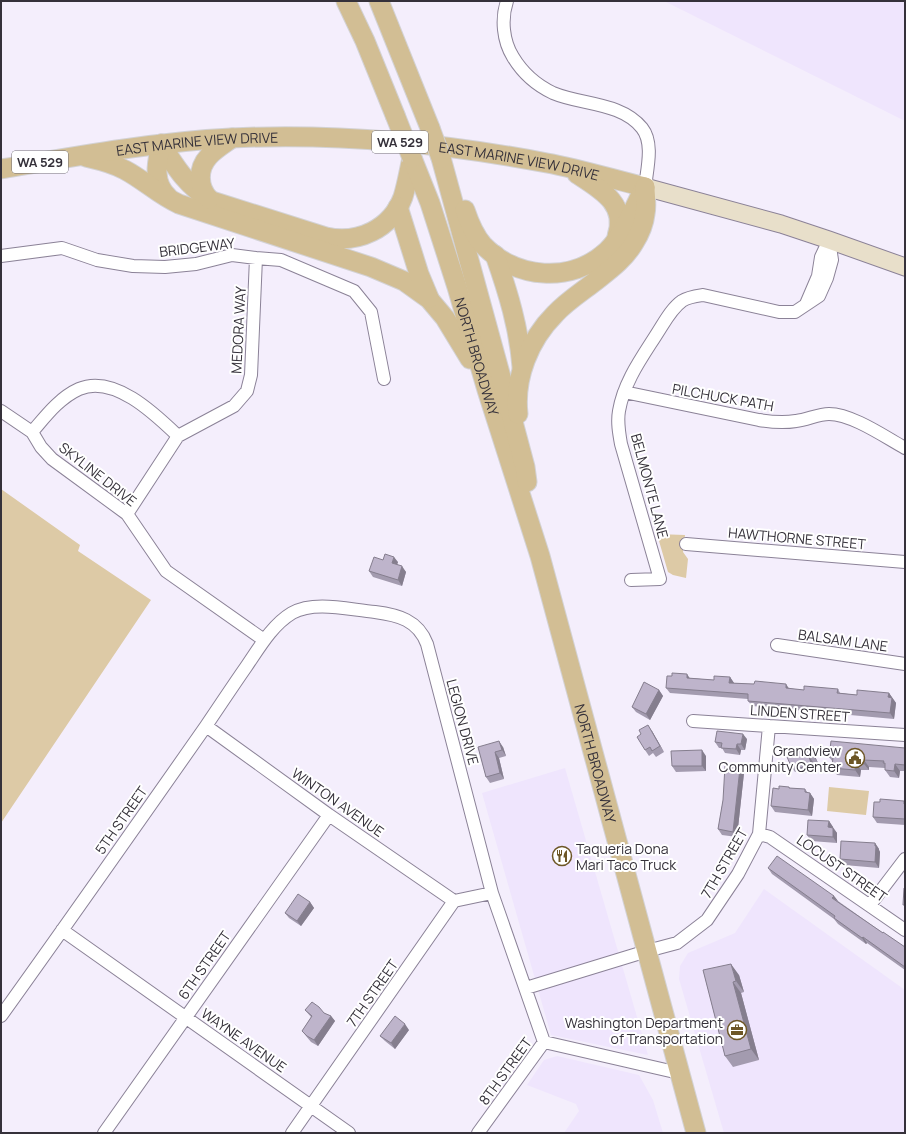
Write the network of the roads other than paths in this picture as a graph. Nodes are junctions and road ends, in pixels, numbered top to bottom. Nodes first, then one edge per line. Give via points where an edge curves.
1 (346, 1) edge
2 (379, 1) edge
3 (507, 1) edge
4 (232, 138) junction
5 (161, 144) junction
6 (79, 156) junction
7 (412, 158) junction
8 (441, 158) junction
9 (566, 167) junction
10 (1, 169) edge
11 (645, 187) junction
12 (212, 201) junction
13 (178, 204) junction
14 (398, 207) junction
15 (829, 240) junction
16 (616, 241) junction
17 (495, 255) junction
18 (1, 256) edge
19 (256, 258) junction
20 (905, 267) edge
21 (430, 299) junction
22 (522, 370) junction
23 (384, 379) dead end
24 (487, 390) junction
25 (624, 392) junction
26 (1, 411) edge
27 (32, 432) junction
28 (178, 436) junction
29 (905, 448) edge
30 (525, 467) junction
31 (127, 514) junction
32 (686, 544) dead end
33 (540, 556) junction
34 (905, 562) edge
35 (631, 580) dead end
36 (264, 640) junction
37 (777, 645) dead end
38 (905, 664) edge
39 (693, 722) dead end
40 (206, 726) junction
41 (768, 726) junction
42 (905, 735) edge
43 (329, 815) junction
44 (760, 834) junction
45 (905, 859) edge
46 (492, 893) junction
47 (454, 901) junction
48 (870, 905) junction
49 (62, 930) junction
50 (905, 930) edge
51 (647, 951) junction
52 (526, 988) junction
53 (1, 1016) edge
54 (186, 1017) junction
55 (544, 1042) junction
56 (680, 1073) junction
57 (312, 1106) junction
58 (104, 1133) edge
59 (292, 1133) edge
60 (349, 1133) edge
61 (478, 1133) edge
62 (696, 1133) edge

1 - 7 main road, WA 529, bridge via 365,40
2 - 8 main road, WA 529, bridge
3 - 11 street via 504,18 505,37 509,51 519,67 535,82 553,93 621,112 642,128 647,139 649,156
4 - 5 main road, EAST MARINE VIEW DRIVE / WA 529
4 - 9 main road, EAST MARINE VIEW DRIVE / WA 529 via 334,137 421,143
4 - 12 main road via 209,155 201,169 201,187
5 - 6 main road, EAST MARINE VIEW DRIVE / WA 529
5 - 12 main road, WA 529 via 186,180
5 - 13 main road via 156,176 164,192
6 - 10 main road, EAST MARINE VIEW DRIVE / WA 529
6 - 13 main road via 125,170
7 - 14 main road, WA 529
7 - 24 main road, NORTH BROADWAY via 430,203 455,280
8 - 17 main road, WA 529 via 458,191 471,226 482,243
8 - 30 main road, NORTH BROADWAY
9 - 11 main road, EAST MARINE VIEW DRIVE / WA 529
9 - 16 main road, WA 529 via 603,192 613,202 620,218
11 - 15 main road, EAST MARINE VIEW DRIVE via 781,224
11 - 16 main road
11 - 22 main road via 646,214 635,242 618,263 555,314 542,328 532,344
12 - 14 main road, WA 529 via 326,237 343,239 375,230 390,219
13 - 21 main road via 377,269 404,281
14 - 21 main road via 419,274
15 - 20 main road, EAST MARINE VIEW DRIVE
15 - 25 street, BELMONTE LANE via 806,305 795,312 779,312 703,295 682,300 671,312 636,366
16 - 17 main road, WA 529 via 591,264 554,274 521,269
17 - 22 main road via 515,320
18 - 19 street, BRIDGEWAY via 62,248 105,262 165,267 196,264 232,255
19 - 23 street, BRIDGEWAY via 281,260 354,291 371,312
19 - 28 street, MEDORA WAY via 252,375 247,391 234,406
21 - 24 main road via 458,337
22 - 30 main road via 518,410
24 - 33 main road, NORTH BROADWAY
25 - 29 street, PILCHUCK PATH via 776,422 796,421 828,414 841,416
25 - 35 street, BELMONTE LANE via 618,428 621,444 660,579
26 - 27 street, SKYLINE DRIVE
27 - 28 street via 53,408 78,389 102,386 121,391 158,417
27 - 31 street, SKYLINE DRIVE via 52,459
28 - 31 street, MEDORA WAY
30 - 33 main road, NORTH BROADWAY
31 - 36 street, SKYLINE DRIVE via 166,571
32 - 34 street, HAWTHORNE STREET
33 - 51 main road, NORTH BROADWAY
36 - 40 street, 5TH STREET
36 - 46 street, LEGION DRIVE via 281,621 293,613 318,606 394,614 416,626 424,634
37 - 38 street, BALSAM LANE
39 - 41 street, LINDEN STREET
40 - 43 street, WINTON AVENUE
40 - 49 street, 5TH STREET
41 - 42 street, LINDEN STREET
41 - 44 street, 7TH STREET
43 - 47 street, WINTON AVENUE
43 - 54 street, 6TH STREET
44 - 48 street, LOCUST STREET via 770,837
44 - 51 street, 7TH STREET via 738,874 707,920 677,943
45 - 48 street
46 - 47 street
46 - 52 street, LEGION DRIVE
47 - 57 street, 7TH STREET
48 - 50 street, LOCUST STREET
49 - 53 street, 5TH STREET
49 - 54 street, WAYNE AVENUE
51 - 52 street
51 - 56 main road, NORTH BROADWAY
52 - 55 street, LEGION DRIVE
54 - 57 street, WAYNE AVENUE
54 - 58 street, 6TH STREET
55 - 56 street, 8TH STREET
55 - 61 street, 8TH STREET
56 - 62 main road, NORTH BROADWAY
57 - 59 street, 7TH STREET
57 - 60 street, WAYNE AVENUE

